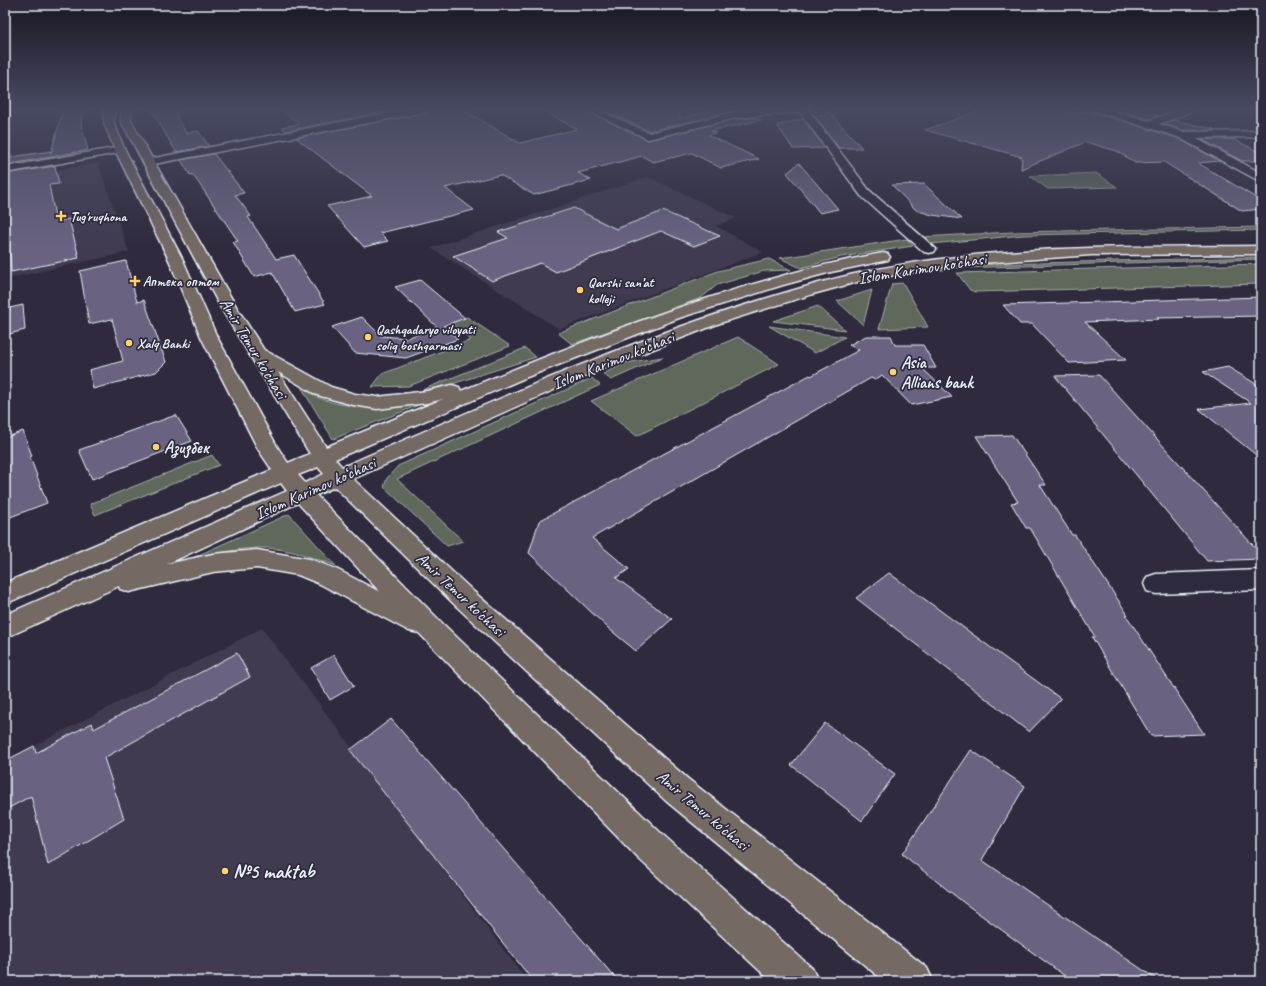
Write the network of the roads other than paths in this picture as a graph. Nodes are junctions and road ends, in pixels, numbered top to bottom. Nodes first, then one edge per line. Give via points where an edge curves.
1 (91, 155) edge
2 (123, 155) edge
3 (145, 155) edge
4 (185, 155) edge
5 (837, 155) edge
6 (1219, 155) edge
7 (149, 162) junction
8 (5, 170) edge
9 (1261, 178) edge
10 (1261, 235) edge
11 (929, 249) junction
12 (1261, 250) edge
13 (256, 352) junction
14 (525, 372) junction
15 (321, 456) junction
16 (284, 473) junction
17 (338, 477) junction
18 (301, 493) junction
19 (1261, 580) edge
20 (1156, 584) dead end
21 (5, 594) edge
22 (76, 596) junction
23 (5, 627) edge
24 (434, 632) junction
25 (799, 981) edge
26 (914, 981) edge

1 - 8 street
2 - 16 main road, Amir Temur ko'chasi via 176,260 209,338 268,449
3 - 7 main road, Amir Temur ko'chasi
4 - 7 street
5 - 11 street via 865,193
6 - 9 street
7 - 13 main road, Amir Temur ko'chasi
10 - 11 main road, Islom Karimov ko‘chasi via 1059,239
11 - 14 main road, Islom Karimov ko‘chasi via 851,263 790,278 618,335
12 - 17 main road, Islom Karimov ko‘chasi via 1091,251 954,261 860,277 714,320 596,365
13 - 14 main road via 324,391 377,403 427,397
13 - 15 main road, Amir Temur ko'chasi
14 - 15 main road, Islom Karimov ko‘chasi
15 - 16 main road, Islom Karimov ko‘chasi
15 - 17 main road, Amir Temur ko'chasi
16 - 18 main road, Amir Temur ko'chasi
16 - 21 main road, Islom Karimov ko‘chasi
17 - 18 main road, Islom Karimov ko‘chasi
17 - 26 main road, Amir Temur ko'chasi via 466,599 677,790
18 - 22 main road, Islom Karimov ko‘chasi
18 - 24 main road, Amir Temur ko'chasi
19 - 20 street
22 - 23 main road, Islom Karimov ko‘chasi
22 - 24 main road via 213,563 258,559 301,566 329,577
24 - 25 main road, Amir Temur ko'chasi via 650,846

